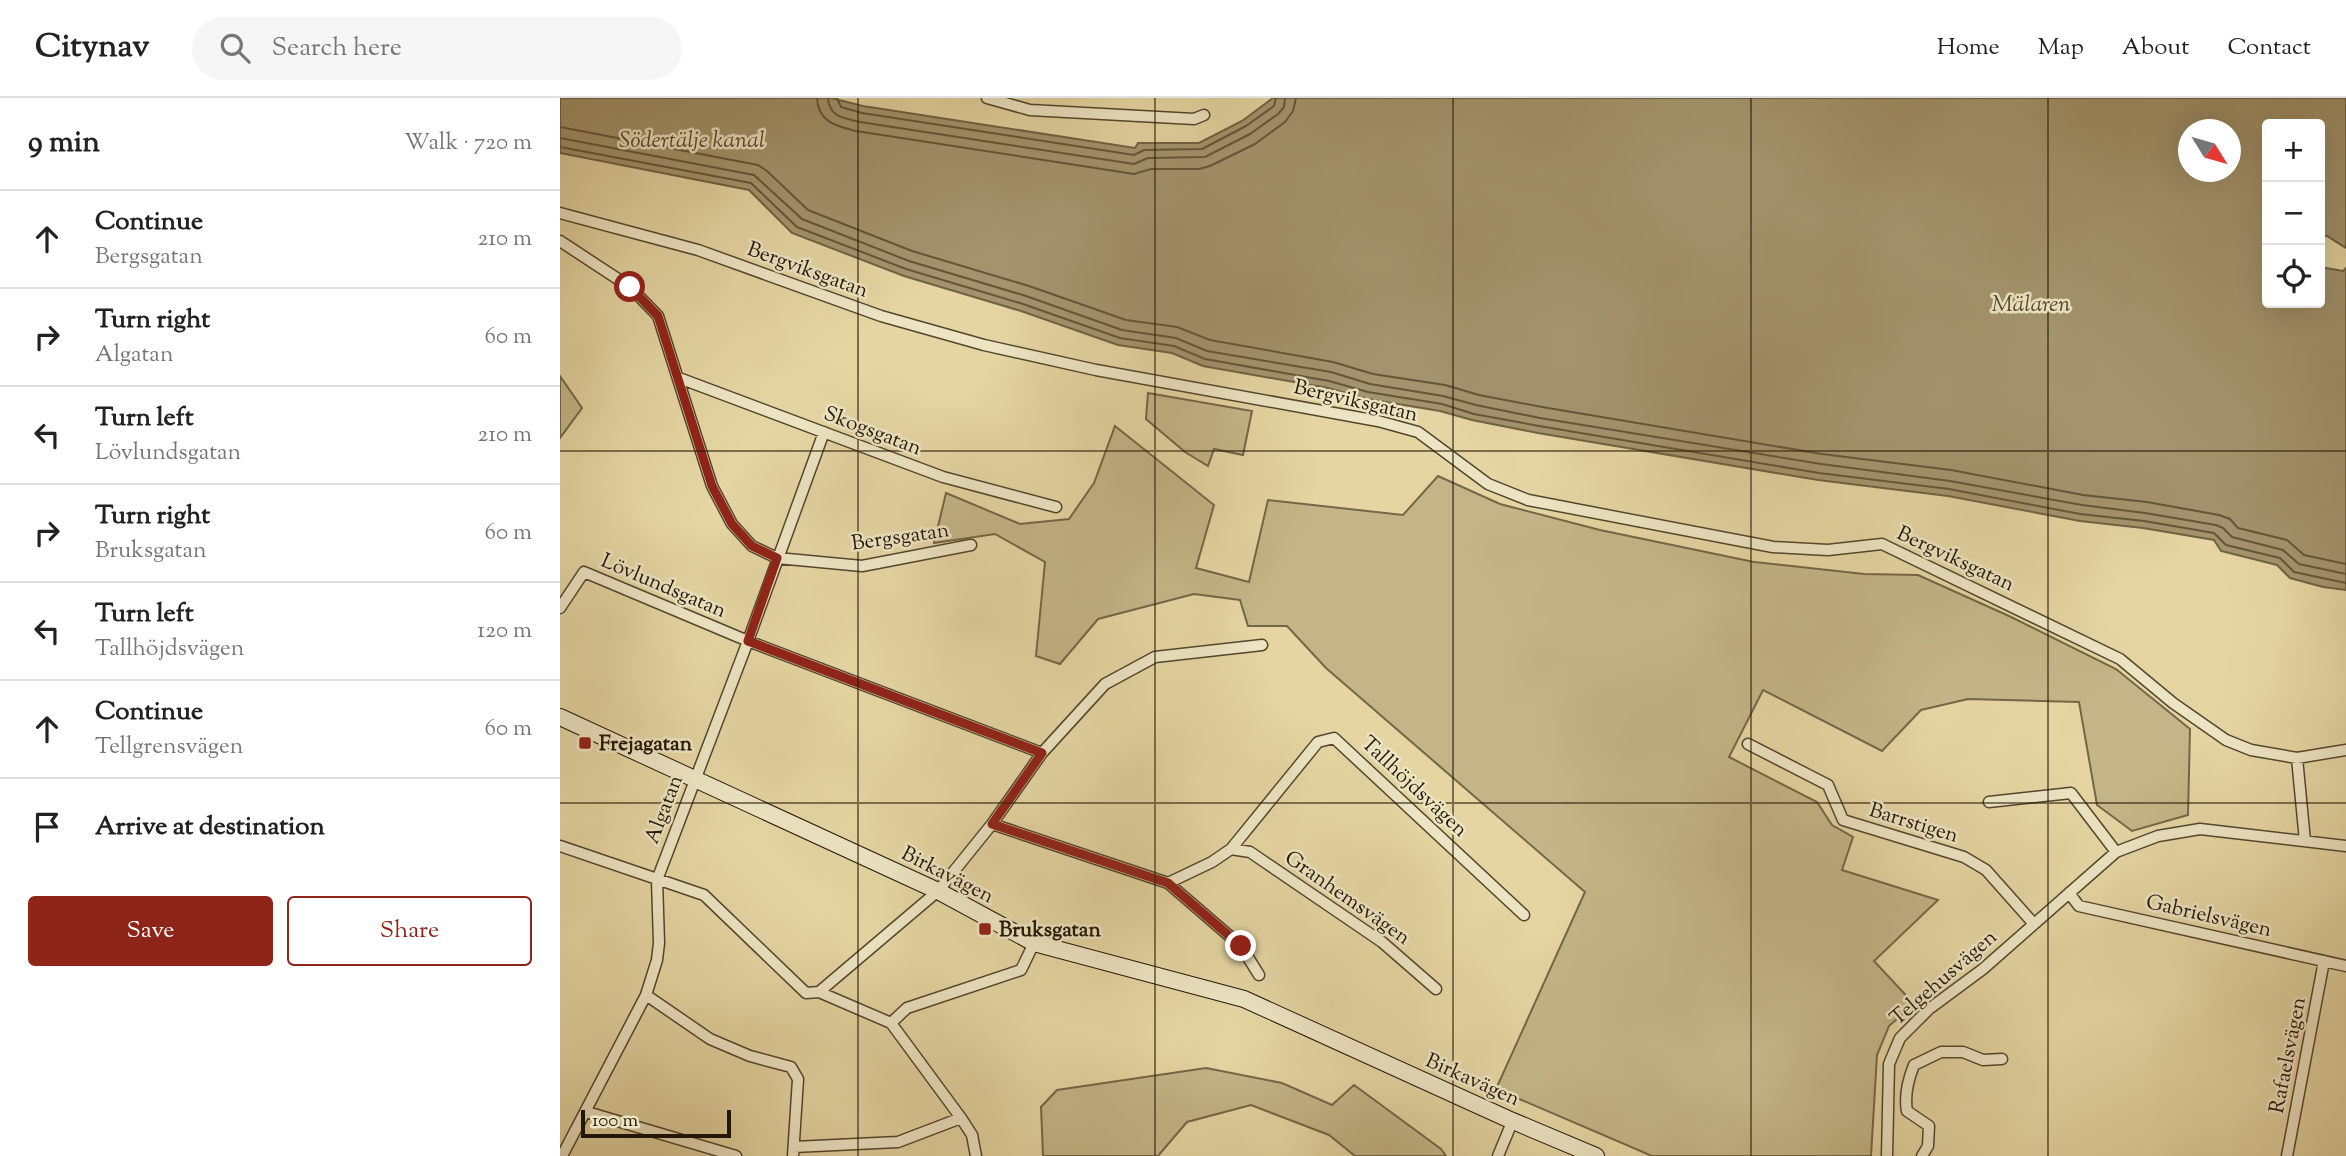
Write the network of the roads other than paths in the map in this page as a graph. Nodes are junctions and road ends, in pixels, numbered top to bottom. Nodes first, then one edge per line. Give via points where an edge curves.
1 (987, 98) edge
2 (1203, 115) dead end
3 (560, 213) edge
4 (560, 241) edge
5 (679, 378) junction
6 (824, 432) junction
7 (1056, 507) dead end
8 (971, 545) dead end
9 (777, 558) junction
10 (560, 608) edge
11 (748, 641) junction
12 (1262, 645) dead end
13 (560, 717) edge
14 (1748, 744) dead end
15 (2346, 750) edge
16 (1042, 753) junction
17 (2297, 758) junction
18 (696, 778) junction
19 (1989, 802) dead end
20 (992, 824) junction
21 (2305, 841) junction
22 (560, 846) edge
23 (2346, 846) edge
24 (1231, 849) junction
25 (2116, 852) junction
26 (657, 880) junction
27 (1168, 883) junction
28 (939, 891) junction
29 (2069, 893) junction
30 (1524, 915) dead end
31 (2033, 923) junction
32 (1034, 943) junction
33 (2324, 961) junction
34 (2346, 966) edge
35 (1259, 975) dead end
36 (1436, 989) dead end
37 (819, 992) junction
38 (646, 995) junction
39 (891, 1023) junction
40 (2002, 1059) dead end
41 (587, 1112) junction
42 (961, 1118) junction
43 (1513, 1120) junction
44 (793, 1151) edge
45 (562, 1156) edge
46 (736, 1156) edge
47 (976, 1156) edge
48 (1498, 1156) edge
49 (1596, 1156) edge
50 (1887, 1156) edge
51 (1922, 1156) edge
52 (2287, 1156) edge

1 - 2 street via 1030,110 1194,119
3 - 17 street, Bergviksgatan via 698,250 881,316 984,345 1418,432 1488,484 1528,500 1773,547 1828,550 1882,544 2120,659 2226,740 2251,750
4 - 5 street, Bergsgatan via 630,287 658,316
5 - 6 street, Skogsgatan
5 - 9 street, Bergsgatan via 712,486 732,524 752,546
6 - 7 street, Skogsgatan via 943,477
6 - 9 street, Algatan
8 - 9 street, Bergsgatan via 862,565
9 - 11 street, Algatan
10 - 11 street, Lövlundsgatan via 584,572
11 - 16 street, Lövlundsgatan
11 - 18 street, Algatan
12 - 16 street via 1155,657 1105,684
13 - 18 street, Birkavägen
14 - 31 street, Barrstigen via 1828,785 1843,820 1965,858 1986,870
15 - 17 street, Bergviksgatan
16 - 20 street
17 - 21 street
18 - 26 street, Algatan
18 - 28 street, Birkavägen
19 - 25 street via 2071,793
20 - 27 street
20 - 28 street
21 - 23 street
21 - 25 street via 2200,829 2158,836
22 - 26 street
24 - 27 street, Tallhöjdsvägen
24 - 30 street, Tallhöjdsvägen via 1318,742 1334,738
24 - 36 street, Granhemsvägen via 1250,852 1349,919
25 - 29 street, Telgehusvägen
26 - 37 street via 704,895 795,985 806,993
26 - 38 street, Algatan via 659,943
27 - 35 street via 1241,946
28 - 32 street, Birkavägen
28 - 37 street
29 - 31 street, Telgehusvägen
29 - 33 street, Gabrielsvägen via 2080,906
31 - 50 street, Telgehusvägen via 1900,1038 1889,1064
32 - 39 street via 1021,970 907,1008
32 - 43 street, Birkavägen via 1244,999
33 - 34 street, Gabrielsvägen
33 - 52 street, Rafaelsvägen
37 - 39 street
38 - 41 street, Algatan
38 - 44 street via 710,1039 791,1067 798,1079
39 - 42 street
40 - 51 street via 1941,1052 1914,1065 1906,1107 1929,1126 1928,1146
41 - 45 street, Algatan
41 - 46 street
42 - 44 street via 898,1142
42 - 47 street via 972,1135
43 - 48 street
43 - 49 street, Birkavägen

